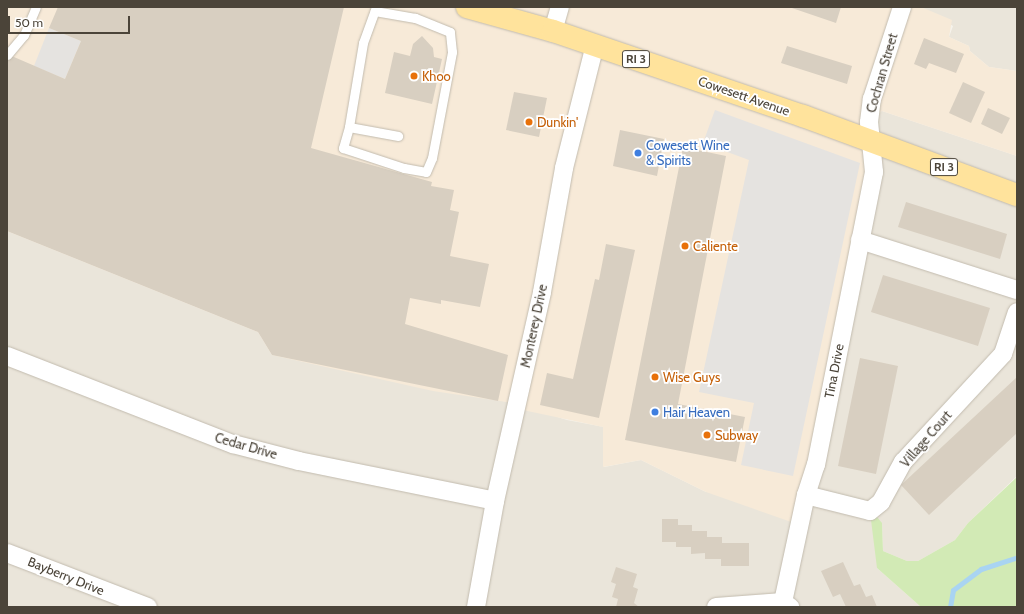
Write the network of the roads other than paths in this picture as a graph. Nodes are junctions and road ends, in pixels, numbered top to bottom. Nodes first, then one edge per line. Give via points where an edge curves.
1 (36, 7) edge
2 (467, 7) edge
3 (560, 7) edge
4 (902, 7) edge
5 (376, 9) edge
6 (553, 31) junction
7 (596, 45) junction
8 (7, 54) edge
9 (349, 127) junction
10 (398, 136) dead end
11 (871, 139) junction
12 (1017, 195) edge
13 (860, 240) junction
14 (1017, 290) edge
15 (1017, 312) edge
16 (1014, 333) edge
17 (7, 356) edge
18 (806, 495) junction
19 (495, 501) junction
20 (7, 553) edge
21 (786, 604) edge
22 (148, 607) edge
23 (476, 607) edge
24 (716, 607) edge

1 - 8 lane via 24,35
2 - 6 main road, Cowesett Avenue / RI 3
3 - 6 street
4 - 11 street, Cochran Street via 872,99
5 - 9 lane via 363,43
5 - 9 lane via 415,18 450,32 452,52 432,158 426,172 404,168 343,148
6 - 7 main road, Cowesett Avenue / RI 3
7 - 11 main road, Cowesett Avenue / RI 3
7 - 19 street, Monterey Drive via 564,168 542,292
9 - 10 lane
11 - 12 main road, Cowesett Avenue / RI 3
11 - 13 street, Tina Drive via 875,164
13 - 14 street
13 - 18 street, Tina Drive via 816,465
15 - 16 street, Village Court
16 - 18 street, Village Court via 1003,354 903,462 881,502 870,511
17 - 19 street, Cedar Drive via 233,444 299,461
18 - 21 street, Tina Drive
19 - 23 street, Monterey Drive
20 - 22 street, Bayberry Drive
21 - 24 street

